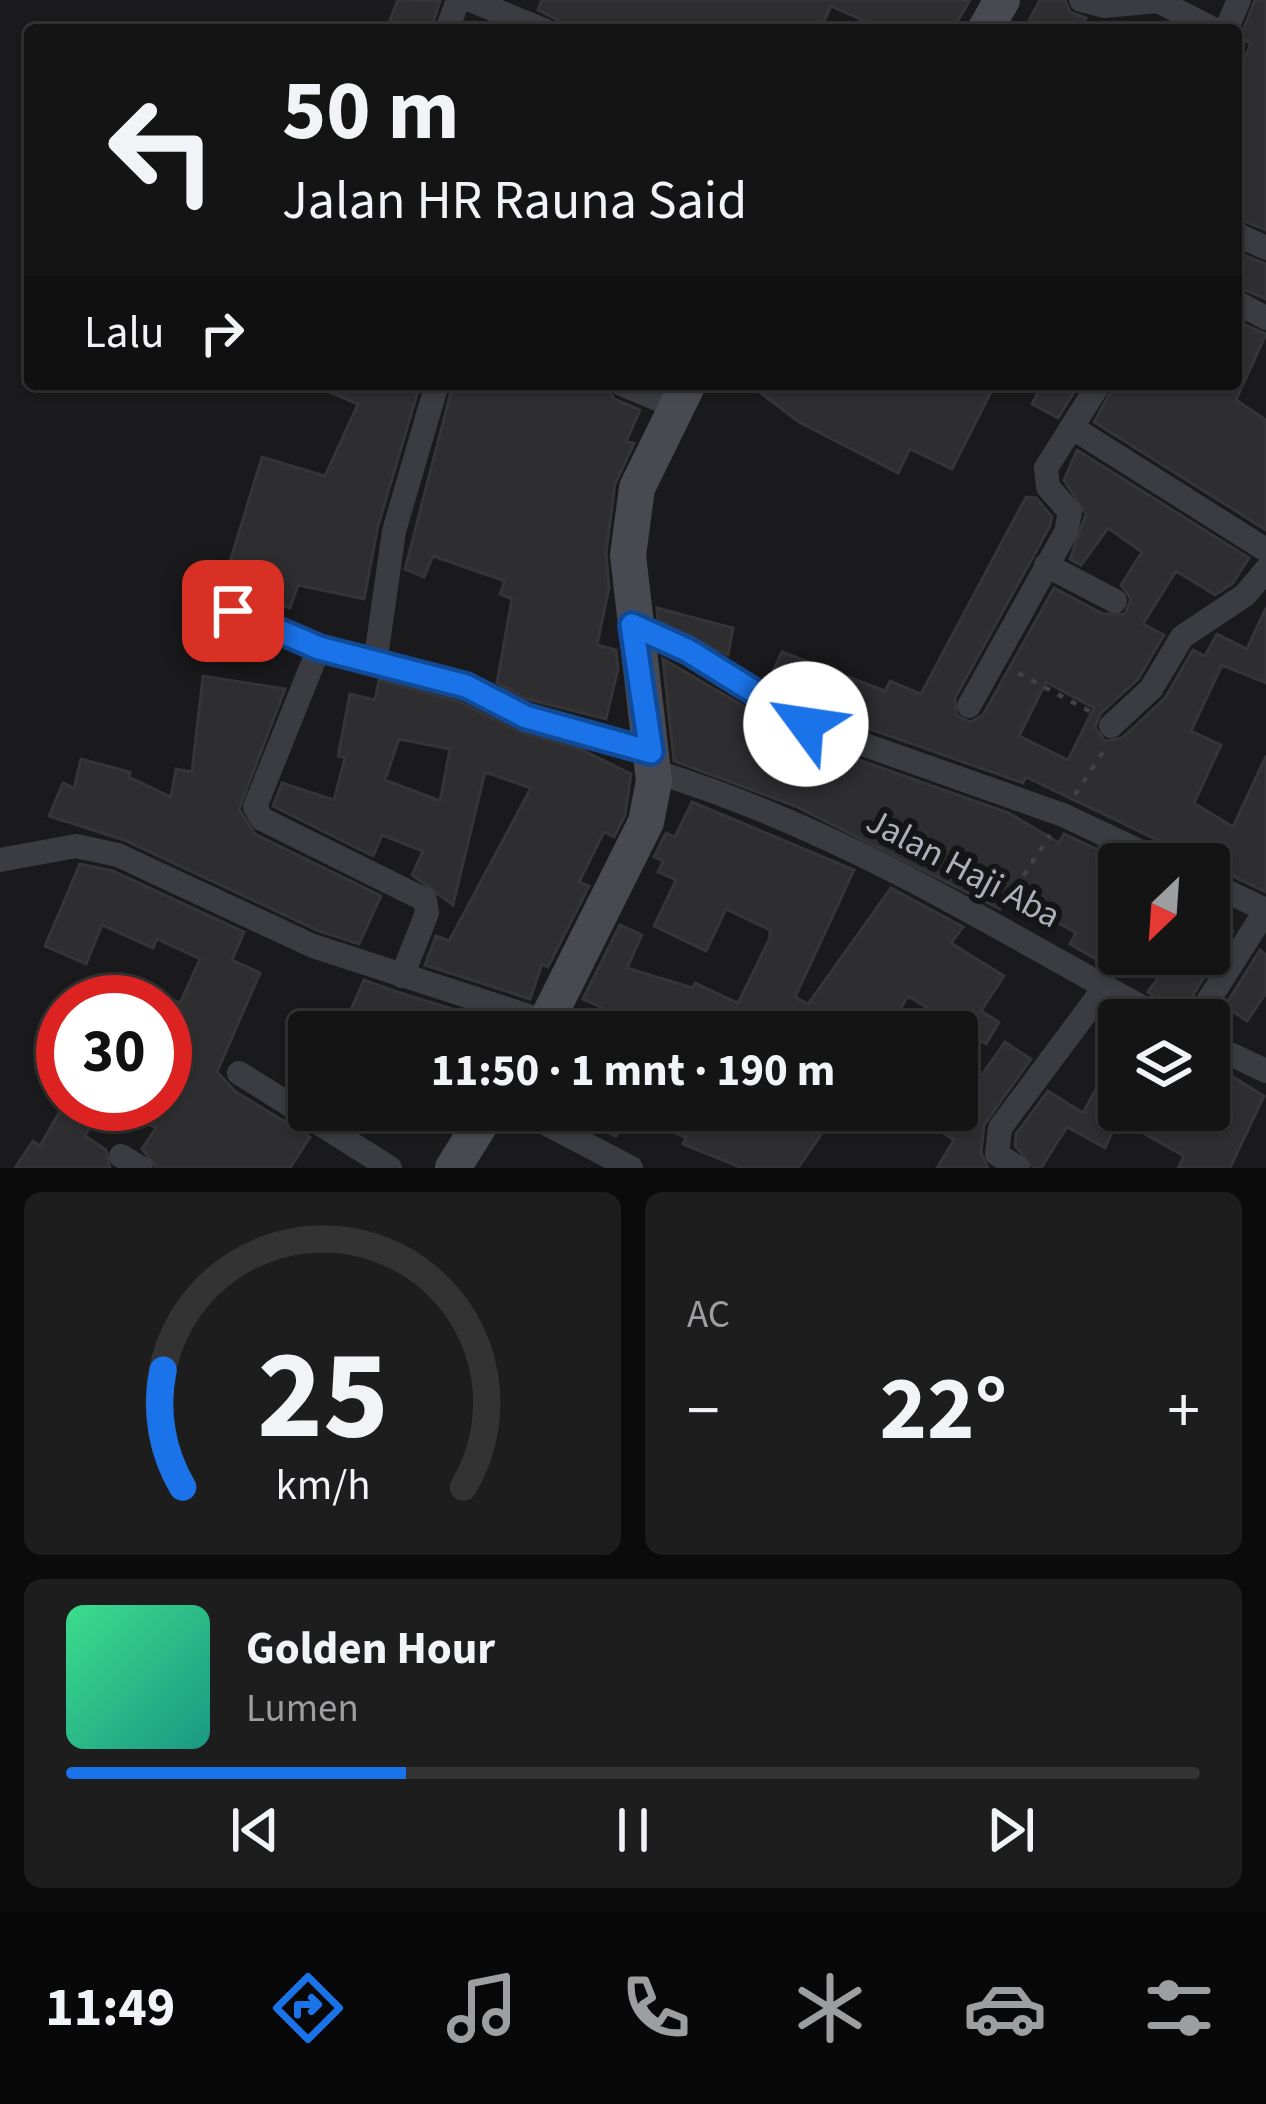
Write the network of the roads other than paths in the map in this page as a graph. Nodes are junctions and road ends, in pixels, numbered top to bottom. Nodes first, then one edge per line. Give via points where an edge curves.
1 (470, 0) edge
2 (1081, 0) edge
3 (529, 24) edge
4 (1203, 24) edge
5 (435, 390) edge
6 (1095, 390) edge
7 (681, 395) edge
8 (1072, 428) junction
9 (1266, 550) edge
10 (1046, 565) junction
11 (1266, 570) edge
12 (1115, 602) dead end
13 (233, 611) dead end
14 (632, 625) junction
15 (319, 648) junction
16 (375, 664) junction
17 (969, 706) dead end
18 (1111, 726) road end
19 (652, 762) junction
20 (1122, 843) edge
21 (0, 860) edge
22 (1230, 894) edge
23 (1230, 967) edge
24 (402, 976) junction
25 (1105, 987) junction
26 (1127, 999) edge
27 (499, 1011) edge
28 (552, 1011) edge
29 (1230, 1054) edge
30 (1266, 1071) edge
31 (239, 1073) dead end
32 (476, 1131) edge
33 (560, 1131) edge
34 (390, 1168) edge
35 (453, 1168) edge
36 (631, 1168) edge
37 (1018, 1168) edge

1 - 3 street
2 - 4 street via 1158,2
5 - 16 street via 394,531
6 - 8 street
7 - 14 main road via 637,488 628,555
8 - 9 street
8 - 10 street via 1046,468 1048,487 1070,520
10 - 12 street
10 - 17 street
11 - 18 street via 1245,595 1182,637 1151,689
13 - 15 street, Jalan Haji Aba
14 - 19 main road
14 - 20 street via 806,724
15 - 16 street, Jalan Haji Aba
15 - 24 street via 256,811 421,896 428,913
16 - 19 street, Jalan Haji Aba via 466,686 526,717
19 - 25 street, Jalan Haji Aba via 831,838 995,920
19 - 28 main road via 646,822 629,865
21 - 24 street via 76,846 107,851 262,925
22 - 23 street via 1266,910
24 - 27 street
25 - 26 street, Jalan Haji Aba
25 - 37 street via 1000,1128 997,1154
29 - 30 street
31 - 34 street
32 - 35 main road
33 - 36 street

